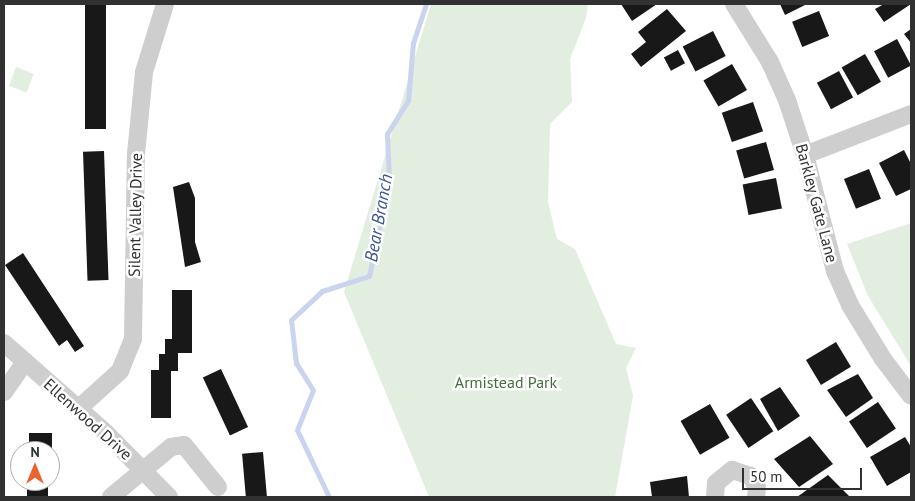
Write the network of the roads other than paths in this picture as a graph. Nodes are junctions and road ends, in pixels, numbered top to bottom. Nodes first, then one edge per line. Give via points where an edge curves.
1 (165, 4) edge
2 (734, 4) edge
3 (909, 115) edge
4 (805, 155) junction
5 (4, 343) edge
6 (25, 362) junction
7 (4, 392) edge
8 (911, 396) edge
9 (78, 409) junction
10 (146, 471) junction
11 (218, 487) dead end
12 (111, 497) edge
13 (169, 497) edge
14 (715, 497) edge
15 (756, 497) edge

1 - 9 street, Silent Valley Drive via 144,72 136,154 133,339 120,371
2 - 4 street, Barkley Gate Lane via 770,62 794,116
3 - 4 street
4 - 8 street, Barkley Gate Lane via 835,271 865,332
5 - 6 street, Ellenwood Drive
6 - 7 street
6 - 9 street, Ellenwood Drive
9 - 10 street, Ellenwood Drive
10 - 11 street via 171,447 184,445
10 - 12 street
10 - 13 street, Ellenwood Drive
14 - 15 street via 720,476 739,470 755,482

